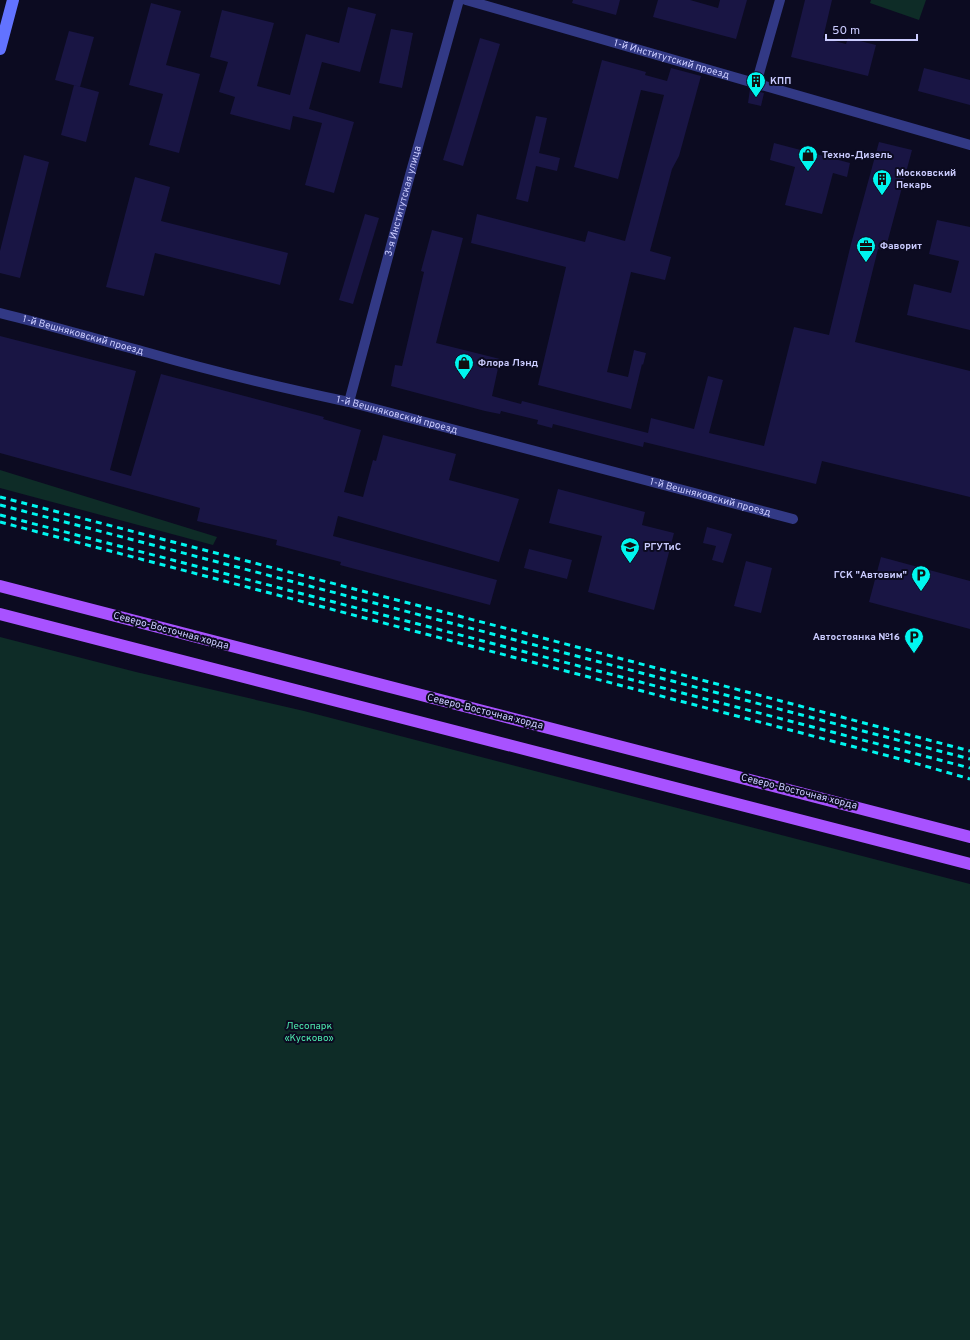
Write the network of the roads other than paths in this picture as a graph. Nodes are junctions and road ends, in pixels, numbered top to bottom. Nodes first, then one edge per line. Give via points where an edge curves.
1 (13, 0) edge
2 (459, 0) edge
3 (466, 0) edge
4 (780, 0) edge
5 (0, 49) edge
6 (756, 84) junction
7 (970, 145) edge
8 (0, 313) edge
9 (349, 402) junction
10 (793, 519) dead end
11 (0, 586) edge
12 (0, 614) edge
13 (970, 837) edge
14 (970, 864) edge

1 - 5 street
2 - 9 street, 3-я Институтская улица
3 - 6 street, 1-й Институтский проезд
4 - 6 street
6 - 7 street, 1-й Институтский проезд
8 - 9 street, 1-й Вешняковский проезд via 246,378
9 - 10 street, 1-й Вешняковский проезд
11 - 13 main road, Северо-Восточная хорда
12 - 14 main road

